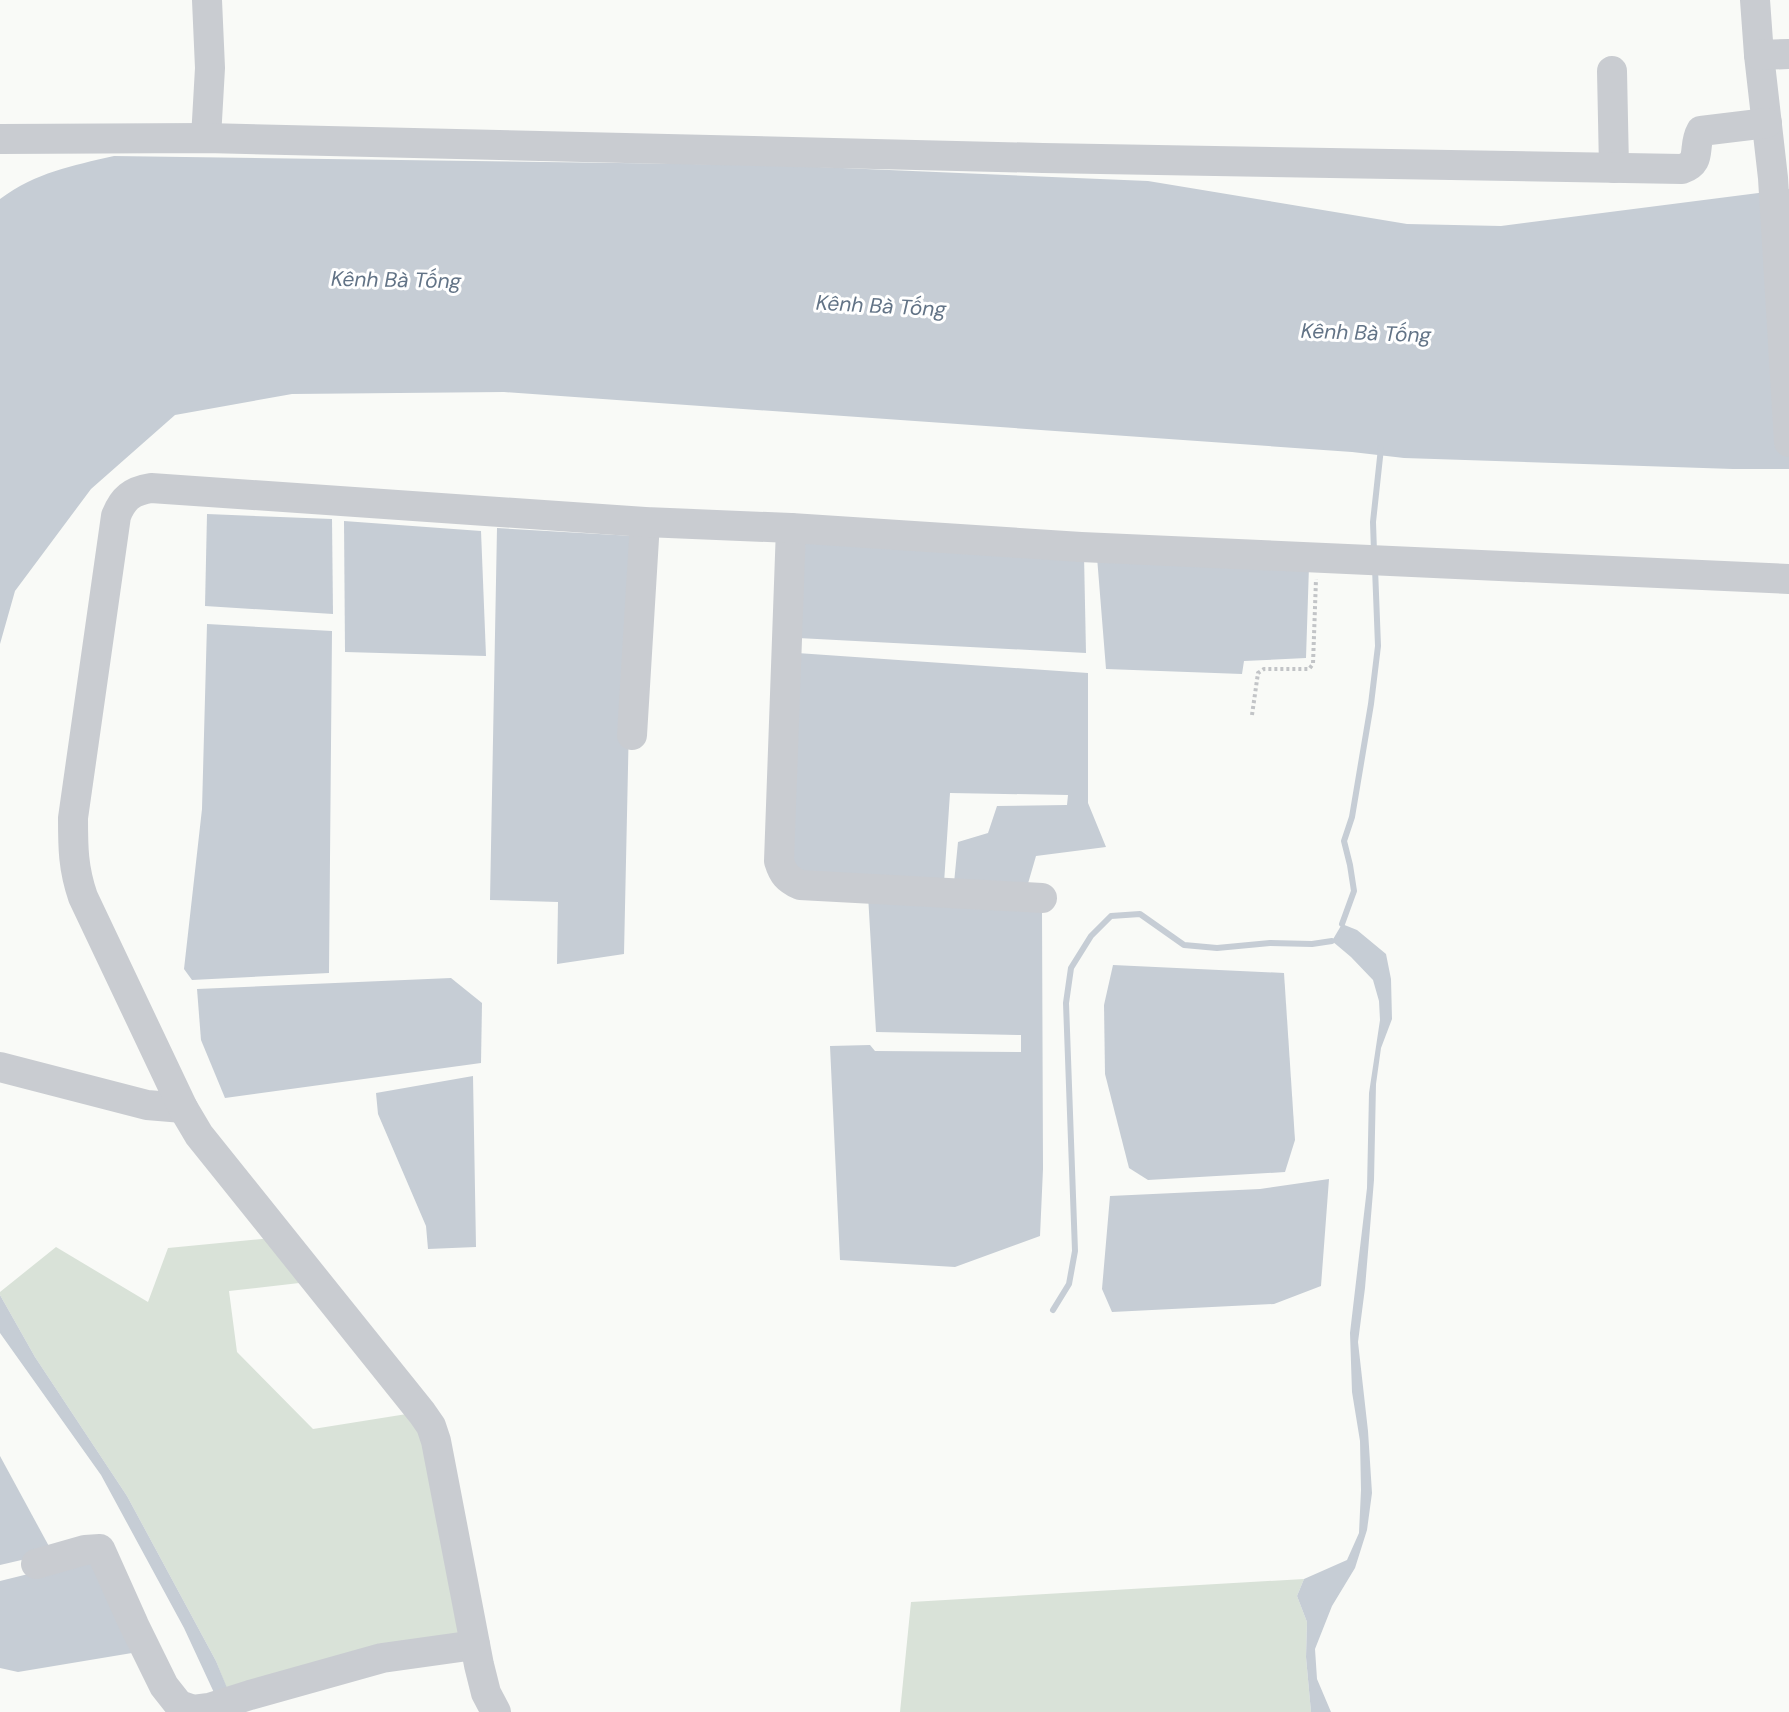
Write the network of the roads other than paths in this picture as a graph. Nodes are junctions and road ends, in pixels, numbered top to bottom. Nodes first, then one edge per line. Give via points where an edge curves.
1 (207, 0) edge
2 (1755, 0) edge
3 (1789, 54) edge
4 (1759, 55) junction
5 (1612, 71) dead end
6 (1767, 123) junction
7 (206, 138) junction
8 (0, 139) edge
9 (1614, 168) junction
10 (1781, 178) edge
11 (1789, 442) edge
12 (645, 522) junction
13 (791, 528) junction
14 (1789, 579) edge
15 (632, 735) dead end
16 (1042, 898) dead end
17 (0, 1067) edge
18 (183, 1108) junction
19 (36, 1564) dead end
20 (475, 1645) junction
21 (496, 1712) edge

1 - 7 street via 210,68
2 - 4 street
3 - 4 street
4 - 6 street
5 - 9 street
6 - 9 street via 1701,132 1695,161 1682,169
6 - 10 street
7 - 8 street
7 - 9 street
10 - 11 street
12 - 13 street
12 - 15 street
12 - 18 street via 151,488 129,495 121,503 73,818 73,856 83,897
13 - 14 street via 1082,547
13 - 16 street via 779,861 782,872 800,885
17 - 18 street via 147,1105
18 - 20 street via 199,1135 431,1426
19 - 20 street via 100,1549 164,1686 179,1706 193,1710 382,1658
20 - 21 street via 486,1693

